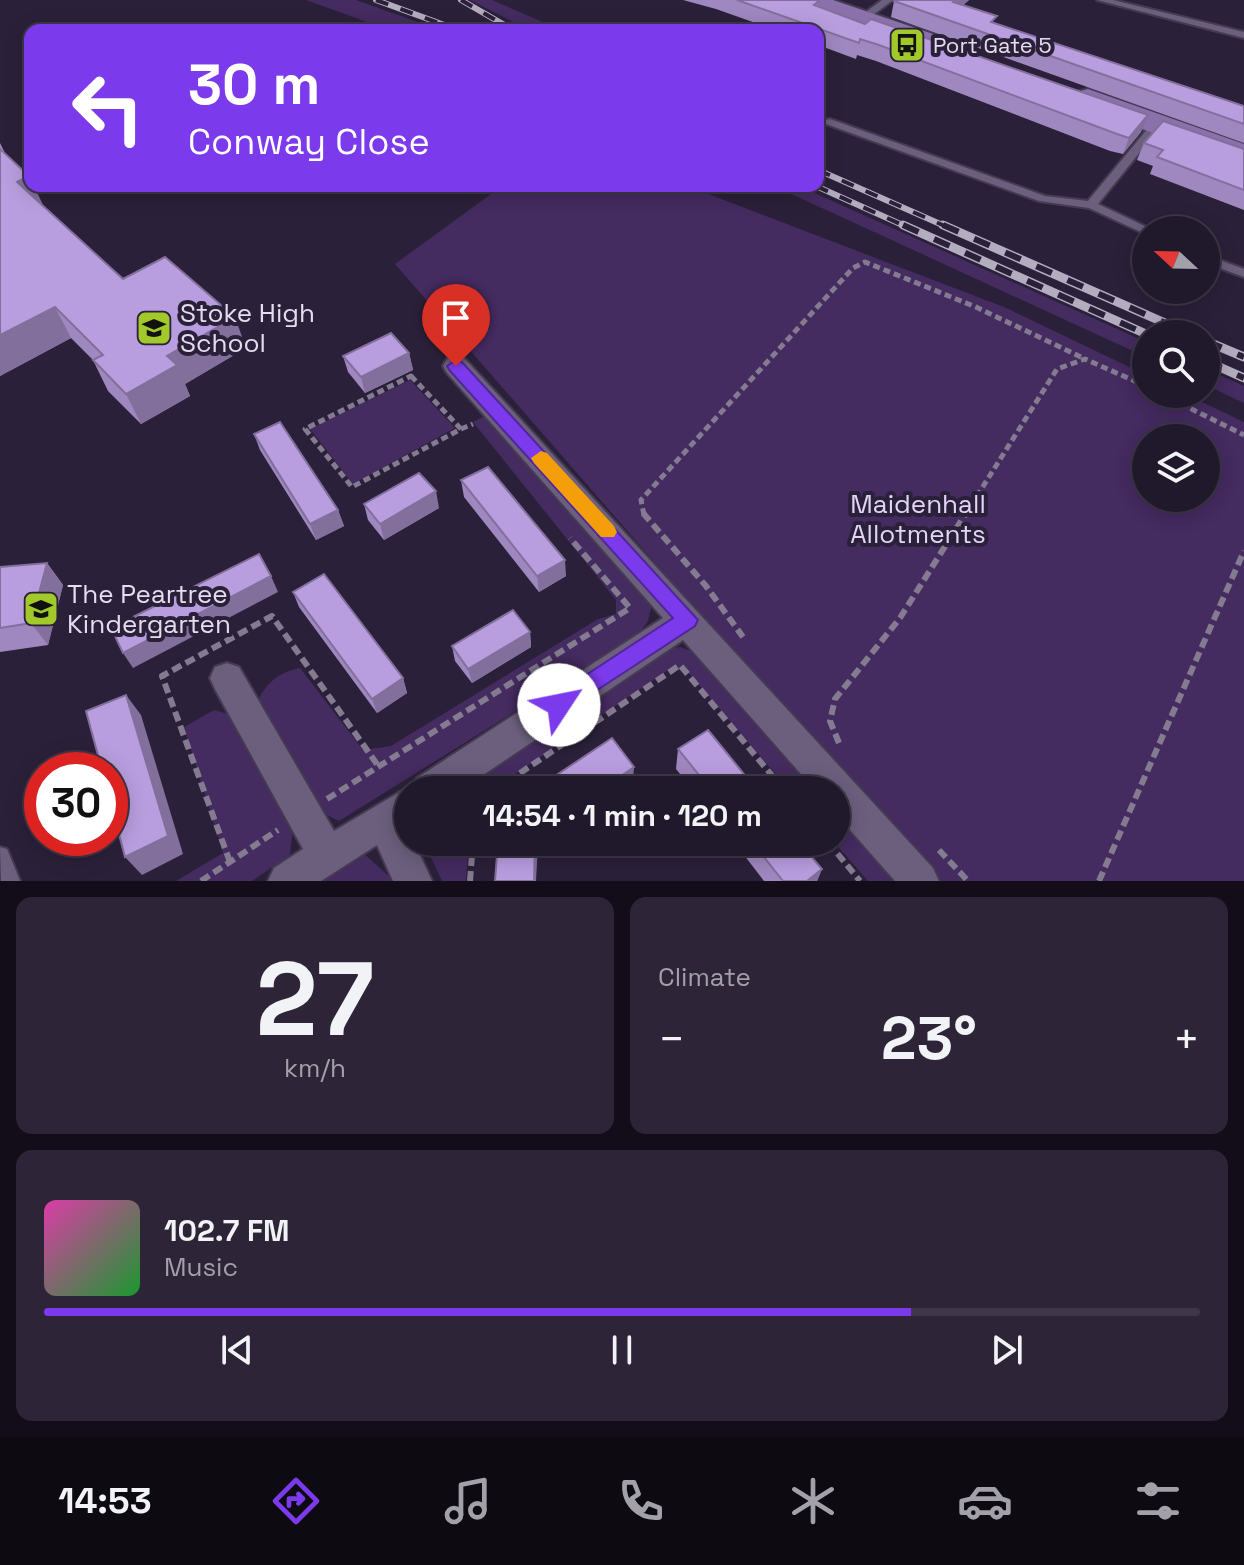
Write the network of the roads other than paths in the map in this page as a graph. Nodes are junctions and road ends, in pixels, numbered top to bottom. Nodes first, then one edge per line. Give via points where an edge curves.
1 (805, 0) edge
2 (888, 0) edge
3 (1102, 0) edge
4 (862, 19) junction
5 (1244, 35) edge
6 (949, 50) edge
7 (1064, 90) edge
8 (830, 122) dead end
9 (1157, 124) junction
10 (1244, 155) edge
11 (1091, 205) junction
12 (1132, 223) edge
13 (1220, 264) edge
14 (1244, 273) edge
15 (456, 366) dead end
16 (687, 620) junction
17 (227, 678) dead end
18 (451, 776) edge
19 (394, 814) edge
20 (327, 855) junction
21 (0, 856) edge
22 (407, 856) edge
23 (11, 881) edge
24 (287, 881) edge
25 (413, 881) edge
26 (920, 881) edge

1 - 4 main road
2 - 4 lane
3 - 5 lane
4 - 6 main road
7 - 9 main road
8 - 11 lane via 1043,199
9 - 10 main road
9 - 11 lane
11 - 12 lane
13 - 14 lane
15 - 16 street
16 - 18 street
16 - 26 street
17 - 20 street
19 - 20 street
20 - 24 street
21 - 23 lane
22 - 25 street

